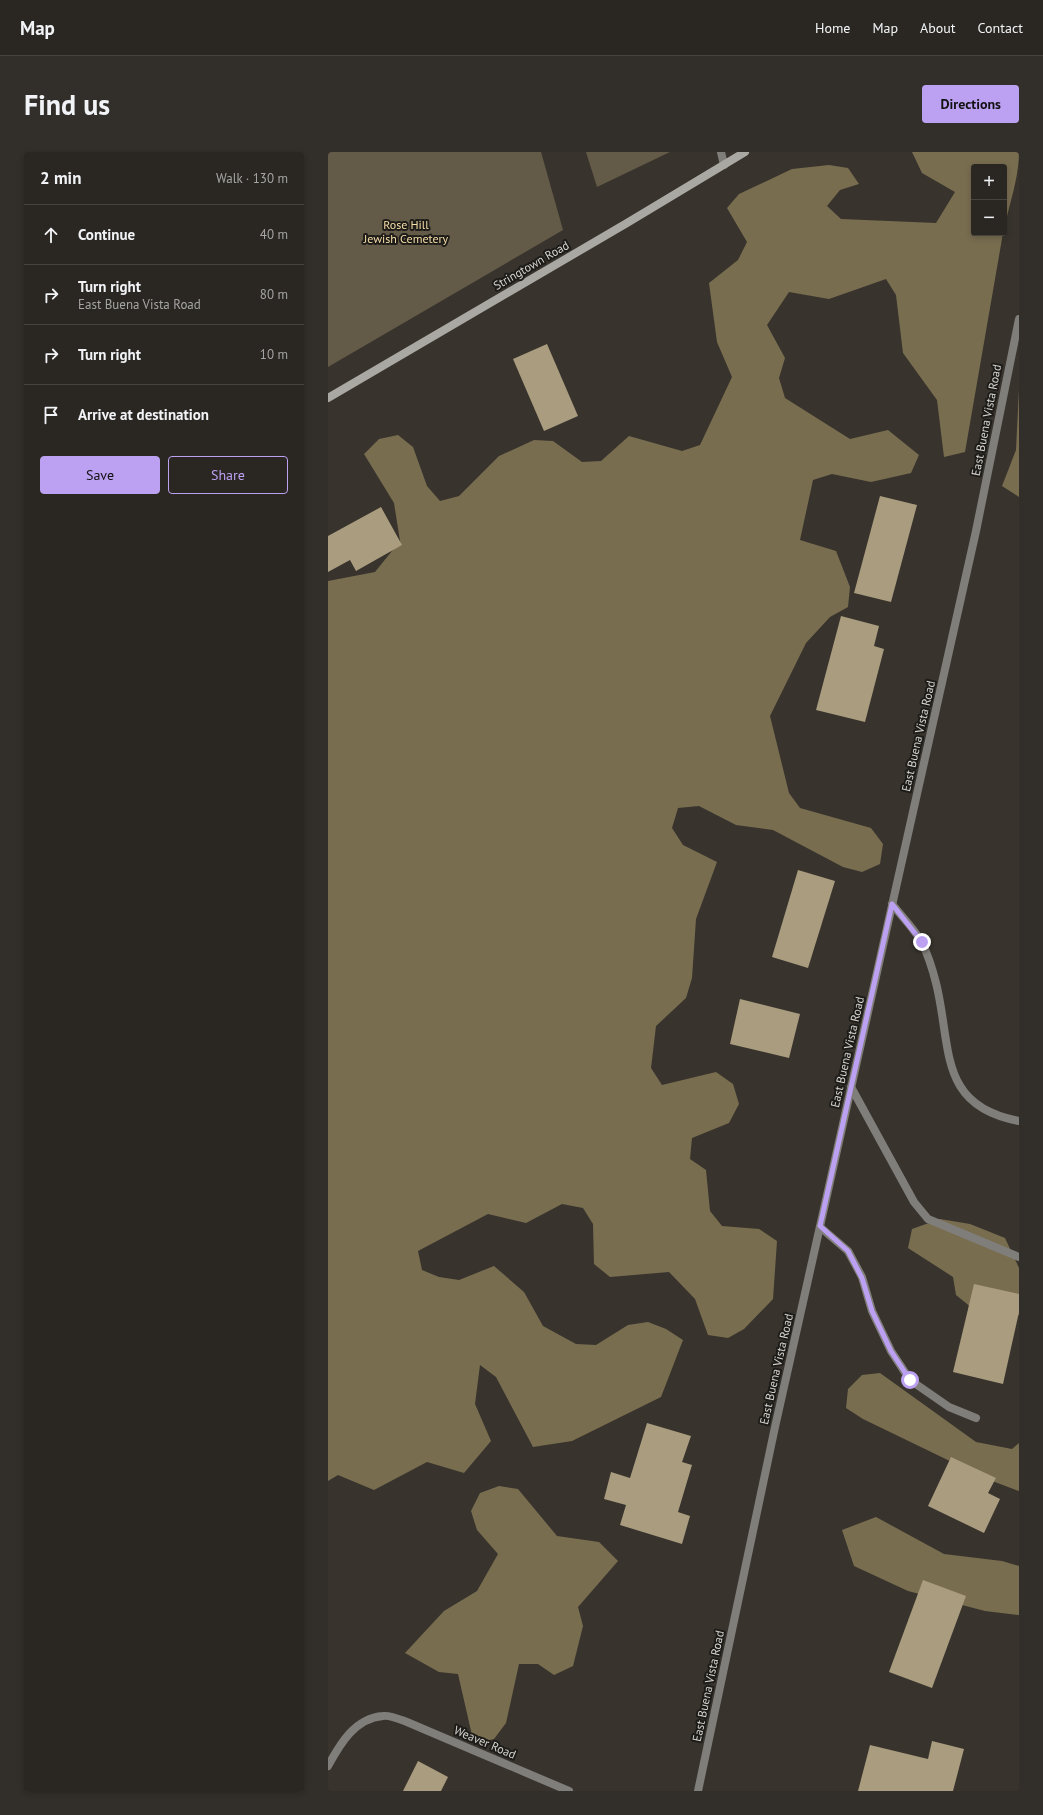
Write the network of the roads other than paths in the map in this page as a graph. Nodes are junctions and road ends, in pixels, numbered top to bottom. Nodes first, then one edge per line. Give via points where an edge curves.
1 (720, 152) edge
2 (745, 152) edge
3 (724, 165) junction
4 (1019, 319) edge
5 (328, 398) edge
6 (892, 904) junction
7 (851, 1087) junction
8 (1019, 1121) edge
9 (820, 1226) junction
10 (1019, 1257) edge
11 (976, 1418) dead end
12 (328, 1766) edge
13 (569, 1791) edge
14 (698, 1791) edge

1 - 3 street
2 - 3 main road, Stringtown Road
3 - 5 main road, Stringtown Road
4 - 6 street, East Buena Vista Road via 976,531
6 - 7 street, East Buena Vista Road
6 - 8 street via 922,942 936,983 948,1054 959,1086 977,1106
7 - 9 street, East Buena Vista Road
7 - 10 street via 910,1196 928,1219
9 - 11 street via 848,1251 862,1278 872,1311 891,1351 910,1380 949,1407
9 - 14 street, East Buena Vista Road
12 - 13 street, Weaver Road via 347,1735 365,1720 383,1716 407,1722

